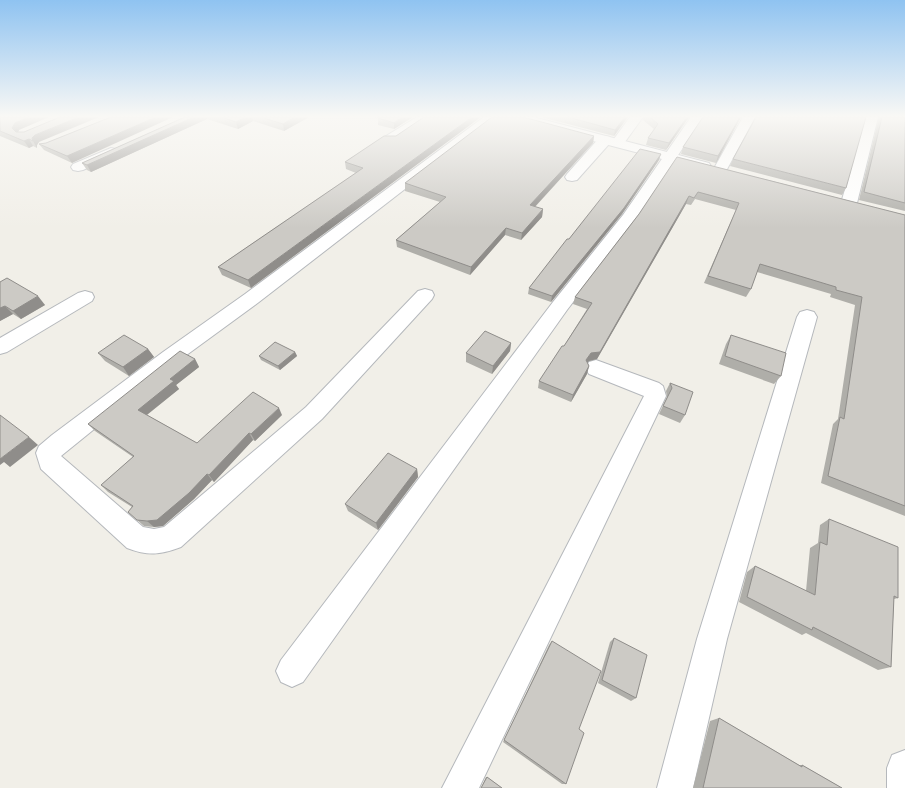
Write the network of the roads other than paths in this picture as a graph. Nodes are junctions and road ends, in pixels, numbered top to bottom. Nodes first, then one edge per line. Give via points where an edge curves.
1 (107, 154) edge
2 (443, 154) edge
3 (598, 154) edge
4 (657, 154) edge
5 (672, 154) edge
6 (729, 154) edge
7 (862, 154) edge
8 (670, 157) junction
9 (78, 167) dead end
10 (720, 170) junction
11 (735, 174) edge
12 (572, 177) dead end
13 (834, 199) edge
14 (849, 203) junction
15 (863, 207) edge
16 (425, 295) dead end
17 (85, 297) dead end
18 (807, 317) dead end
19 (0, 347) edge
20 (596, 368) dead end
21 (292, 671) dead end
22 (905, 768) edge
23 (460, 788) edge
24 (675, 788) edge
25 (904, 788) edge

1 - 9 street
2 - 16 street via 60,442 48,453 50,462 137,539 154,542 171,538 314,413
3 - 12 street
4 - 8 street
5 - 8 street
6 - 10 street
7 - 14 street
8 - 10 street
8 - 21 street via 629,218 560,306
10 - 11 street
13 - 14 street
14 - 15 street
17 - 19 street
18 - 24 street via 712,639
20 - 23 street via 651,389 655,396
22 - 25 street

